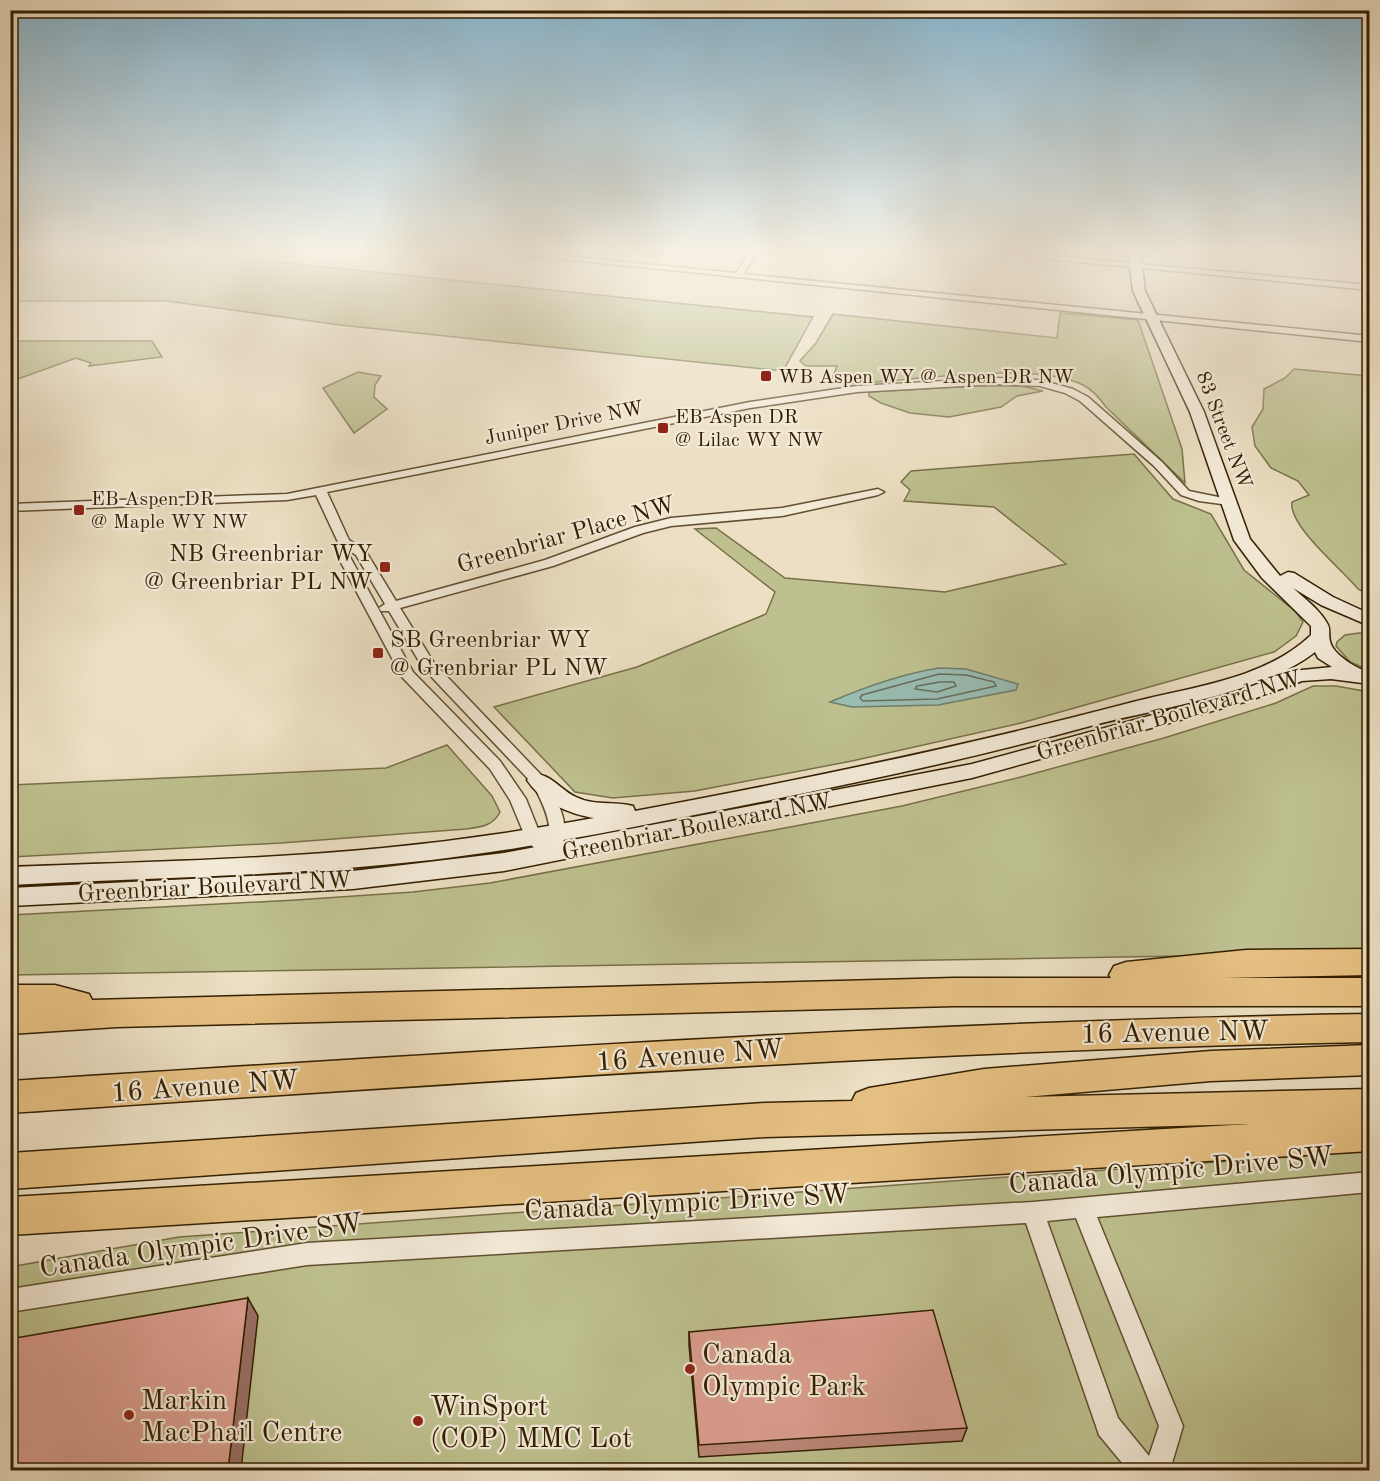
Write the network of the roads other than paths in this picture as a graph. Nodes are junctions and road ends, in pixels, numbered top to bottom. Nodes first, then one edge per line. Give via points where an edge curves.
1 (1153, 319) edge
2 (1173, 319) edge
3 (1370, 339) edge
4 (320, 490) junction
5 (878, 492) dead end
6 (1229, 502) junction
7 (10, 508) edge
8 (1237, 526) junction
9 (344, 542) junction
10 (393, 605) junction
11 (374, 611) junction
12 (1370, 623) edge
13 (1320, 635) junction
14 (1369, 679) edge
15 (538, 780) junction
16 (671, 812) junction
17 (533, 837) junction
18 (555, 843) junction
19 (10, 876) edge
20 (10, 897) edge
21 (1370, 962) edge
22 (954, 992) junction
23 (1370, 992) edge
24 (10, 999) edge
25 (117, 1013) junction
26 (10, 1020) edge
27 (1370, 1028) edge
28 (1370, 1060) edge
29 (10, 1097) edge
30 (1370, 1105) edge
31 (765, 1120) junction
32 (1370, 1134) edge
33 (10, 1171) edge
34 (1370, 1182) edge
35 (1083, 1208) junction
36 (1033, 1212) junction
37 (10, 1216) edge
38 (10, 1301) edge
39 (1144, 1470) edge
40 (1157, 1470) edge

1 - 6 street, 83 Street NW via 1197,412
2 - 3 street
4 - 6 street, Juniper Drive NW via 750,405 857,389 997,381 1040,383 1069,391 1084,399 1158,464 1185,493
4 - 7 street, Juniper Drive NW via 287,497 222,501
4 - 9 street
5 - 10 street, Greenbriar Place NW via 782,512 671,522 549,563
6 - 8 street, 83 Street NW
8 - 12 street, 83 Street NW via 1270,564 1302,588
8 - 13 street, 83 Street NW via 1255,559 1314,617
9 - 10 street via 361,553
9 - 11 street via 344,557
10 - 11 street, Greenbriar Place NW
10 - 15 street via 428,665
11 - 17 street via 408,674 507,782
12 - 13 street via 1338,625
13 - 14 street, 83 Street NW via 1321,647 1332,661
13 - 16 street, Greenbriar Boulevard NW via 1301,655 1277,667 1063,728 929,761
14 - 18 street, Greenbriar Boulevard NW via 1330,673 1299,675 1241,697 972,771
15 - 16 street via 556,798 577,808
15 - 18 street via 549,799
16 - 18 street, Greenbriar Boulevard NW
17 - 18 street, Greenbriar Boulevard NW
17 - 19 street, Greenbriar Boulevard NW via 327,860
18 - 20 street, Greenbriar Boulevard NW via 468,867 352,880
21 - 22 highway via 1246,963
22 - 23 highway, 16 Avenue NW
22 - 25 highway, 16 Avenue NW
24 - 25 highway via 55,999
25 - 26 highway, 16 Avenue NW
27 - 29 highway, 16 Avenue NW via 1109,1032 883,1042
28 - 31 highway via 1211,1066 984,1085
30 - 31 highway
31 - 33 highway
32 - 37 highway
34 - 35 street, Canada Olympic Drive SW
35 - 36 street, Canada Olympic Drive SW
35 - 40 street via 1171,1426
36 - 38 street, Canada Olympic Drive SW via 307,1254
36 - 39 street via 1107,1426

